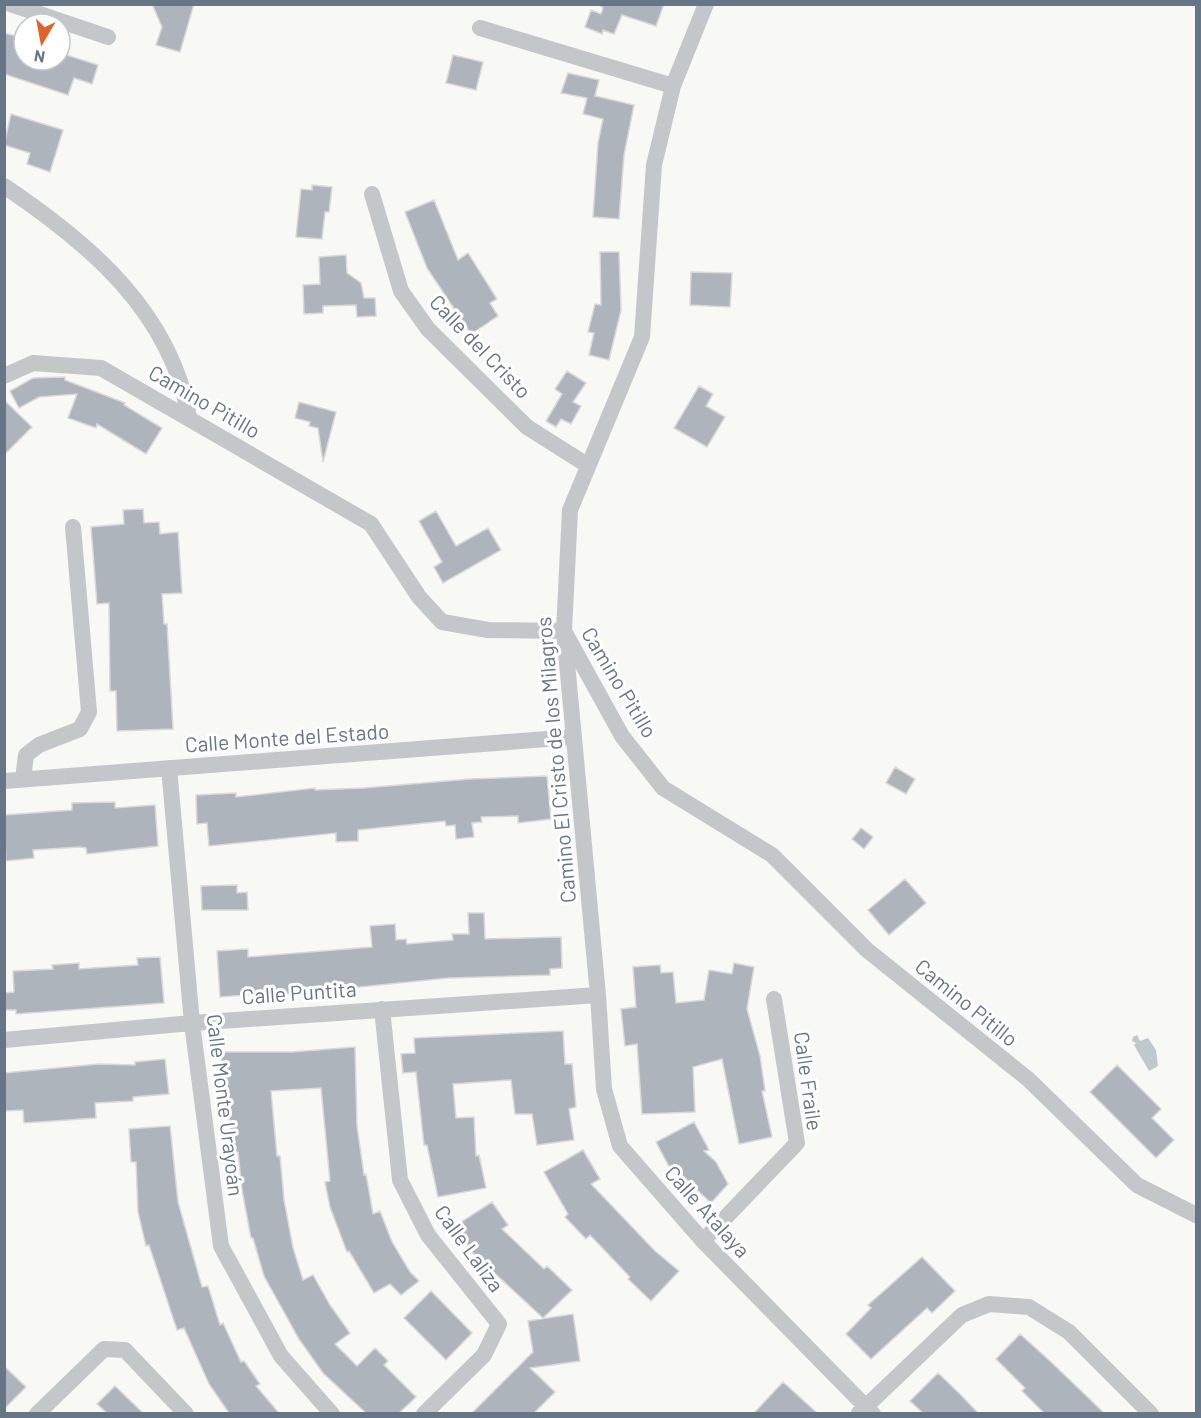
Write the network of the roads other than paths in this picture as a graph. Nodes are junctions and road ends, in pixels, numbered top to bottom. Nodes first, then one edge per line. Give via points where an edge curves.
1 (10, 4) edge
2 (706, 4) edge
3 (480, 28) dead end
4 (108, 37) dead end
5 (673, 86) junction
6 (4, 186) edge
7 (372, 194) dead end
8 (4, 376) edge
9 (189, 417) junction
10 (587, 465) junction
11 (73, 527) dead end
12 (564, 631) junction
13 (573, 737) junction
14 (169, 768) junction
15 (23, 779) junction
16 (4, 781) edge
17 (598, 994) junction
18 (774, 999) dead end
19 (382, 1009) junction
20 (192, 1023) junction
21 (4, 1040) edge
22 (1197, 1215) edge
23 (703, 1241) junction
24 (866, 1411) edge
25 (37, 1413) edge
26 (186, 1413) edge
27 (332, 1413) edge
28 (424, 1413) edge
29 (1151, 1413) edge

1 - 4 street
2 - 5 street, Camino El Cristo de los Milagros
3 - 5 street
5 - 10 street, Camino El Cristo de los Milagros via 654,165 642,337
6 - 9 street via 64,228 136,301 164,342 184,385
7 - 10 street, Calle del Cristo via 401,291 428,329 527,427
8 - 9 street, Camino Pitillo via 33,363 101,368
9 - 12 street, Camino Pitillo via 370,524 419,597 442,622 488,630
10 - 12 street, Camino El Cristo de los Milagros via 570,510
11 - 15 street via 89,712 80,729 39,745 26,755
12 - 13 street, Camino El Cristo de los Milagros
12 - 22 street, Camino Pitillo via 622,736 663,788 772,855 867,950 1028,1079 1137,1185
13 - 14 street, Calle Monte del Estado
13 - 17 street, Camino El Cristo de los Milagros
14 - 15 street, Calle Monte del Estado
14 - 20 street, Calle Monte Urayoán
15 - 16 street, Calle Monte del Estado
17 - 19 street, Calle Puntita
17 - 23 street, Calle Atalaya via 604,1089 620,1146
18 - 23 street, Calle Fraile via 797,1143
19 - 20 street, Calle Puntita
19 - 28 street, Calle Laliza via 400,1180 428,1235 499,1324 484,1355
20 - 21 street, Calle Puntita
20 - 27 street, Calle Monte Urayoán via 221,1246 281,1356
23 - 24 street, Calle Atalaya
24 - 29 street via 962,1315 989,1304 1029,1307 1069,1332
25 - 26 street via 104,1349 124,1350

